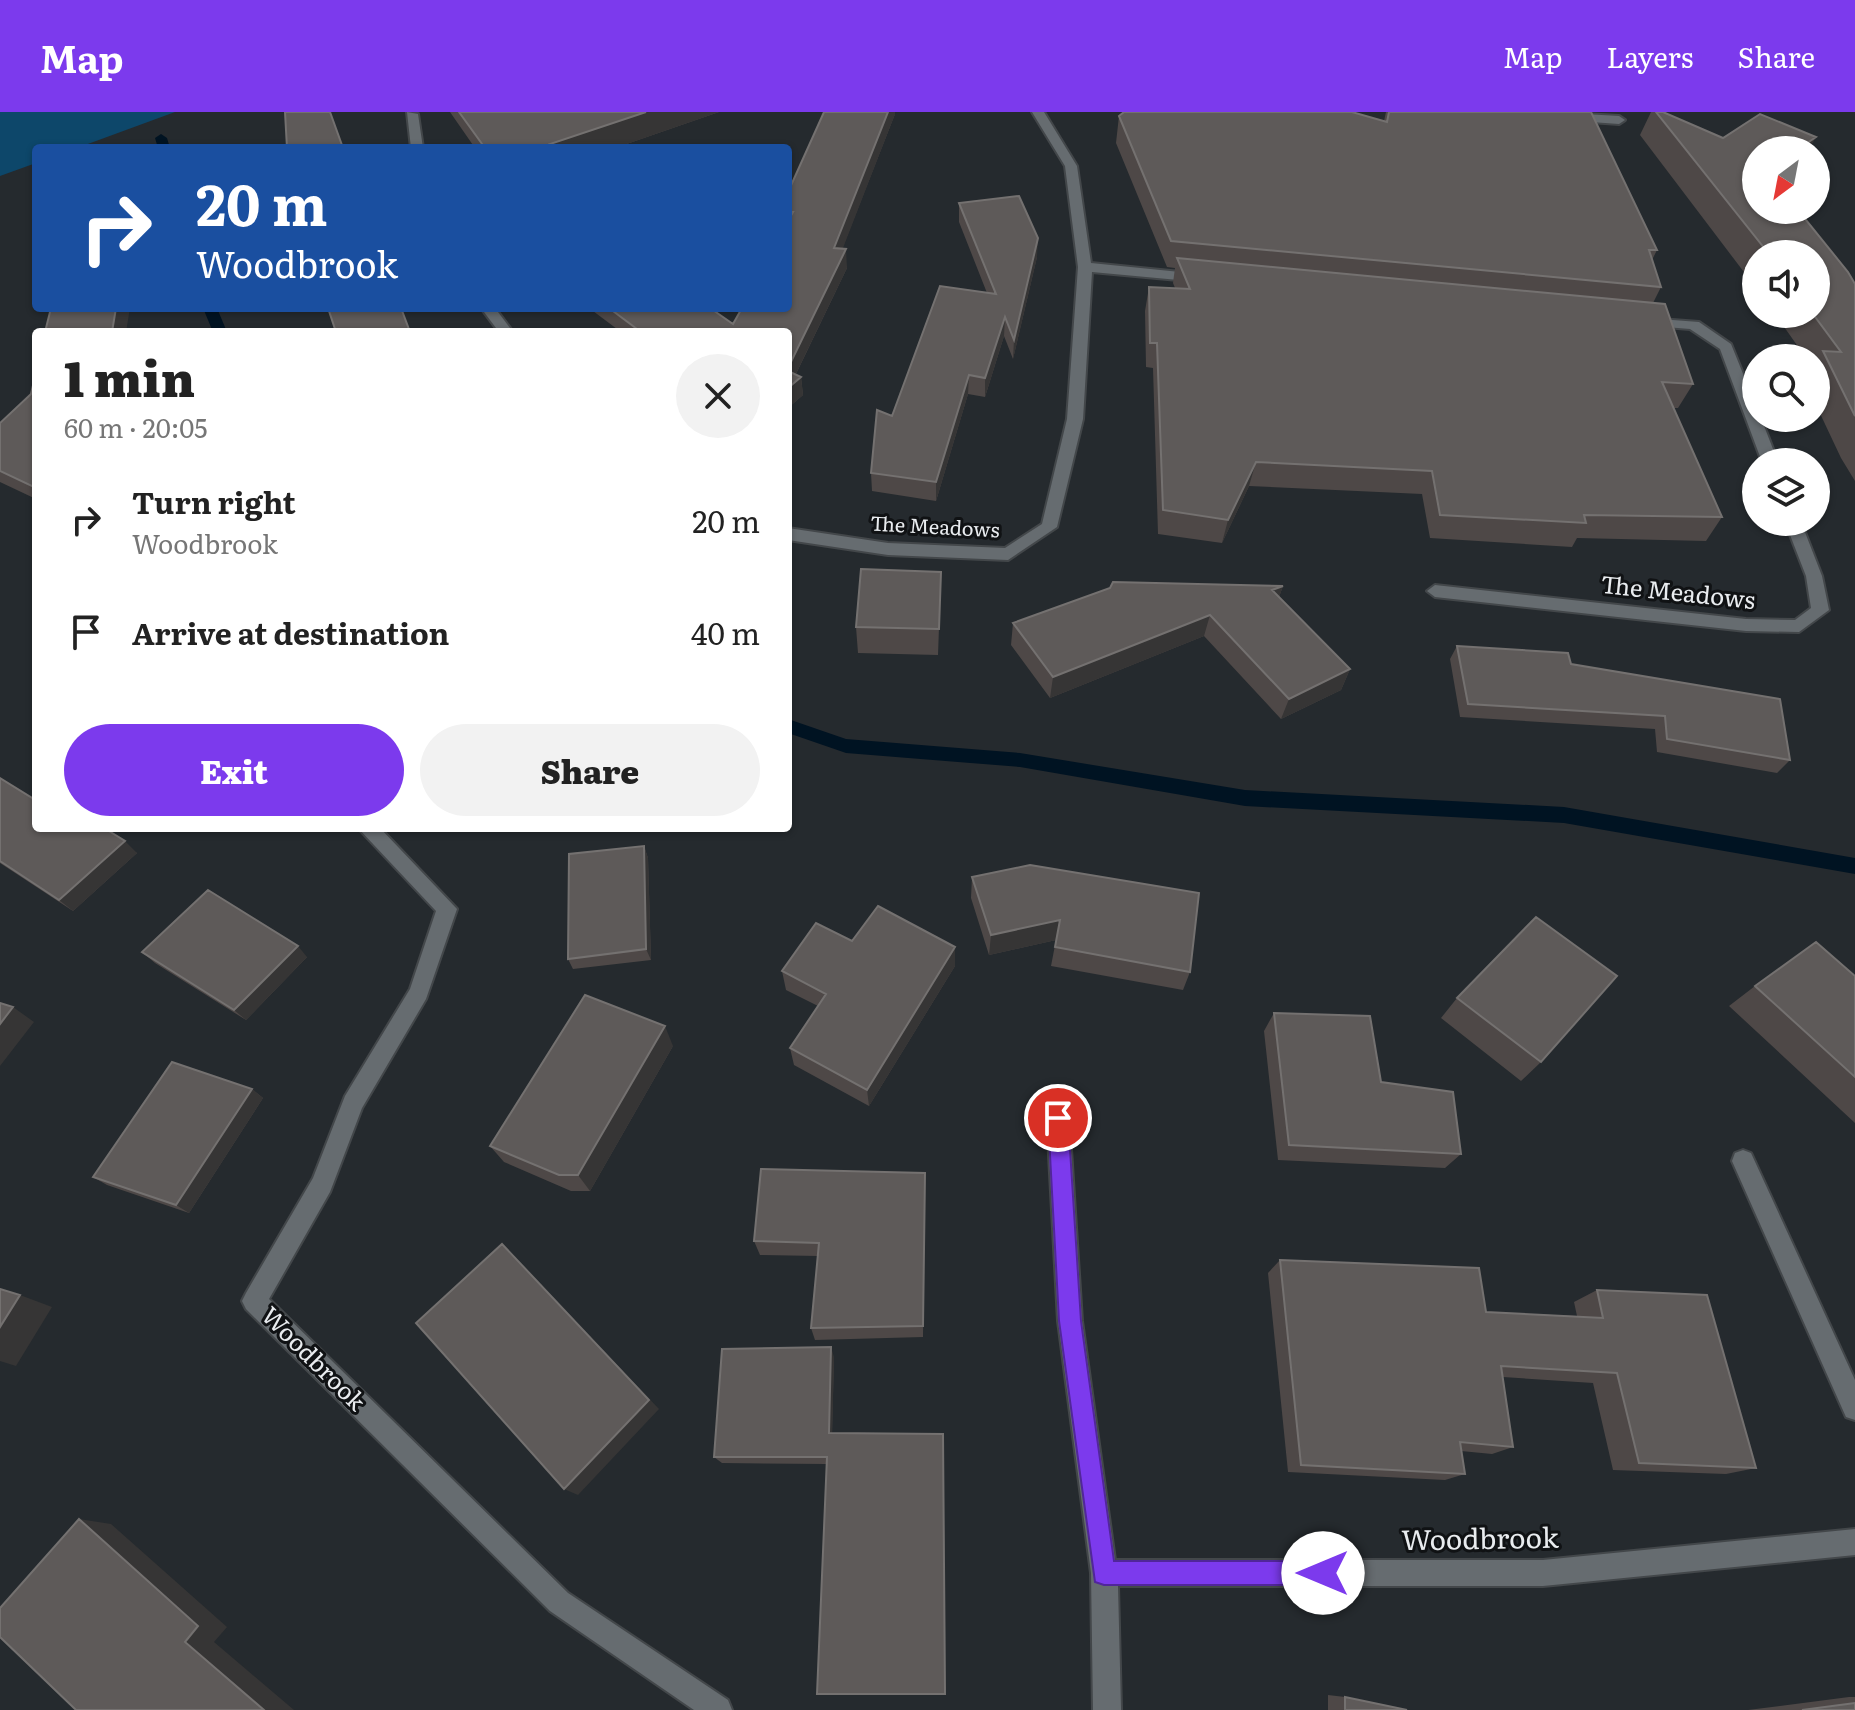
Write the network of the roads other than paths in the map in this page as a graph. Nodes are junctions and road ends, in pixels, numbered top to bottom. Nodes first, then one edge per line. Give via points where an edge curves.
1 (1038, 112) edge
2 (412, 114) edge
3 (1555, 117) edge
4 (1619, 120) dead end
5 (416, 144) edge
6 (1085, 267) junction
7 (1208, 279) edge
8 (1627, 320) edge
9 (1765, 448) edge
10 (792, 535) edge
11 (1798, 536) edge
12 (1435, 591) dead end
13 (372, 832) edge
14 (1058, 1118) dead end
15 (1743, 1161) dead end
16 (1855, 1408) edge
17 (1855, 1542) edge
18 (1104, 1573) junction
19 (718, 1710) edge
20 (1107, 1710) edge

1 - 6 street, The Meadows via 1071,166
2 - 5 street
3 - 4 street
6 - 7 street
6 - 10 street, The Meadows via 1075,419 1049,527 1008,554 888,549
8 - 9 street via 1694,325 1726,347
11 - 12 street, The Meadows via 1820,610 1799,626 1746,625
13 - 19 street, Woodbrook via 447,909 419,992 353,1103 322,1184 254,1301 559,1602
14 - 18 street via 1070,1321
15 - 16 street
17 - 18 street, Woodbrook via 1543,1573
18 - 20 street

